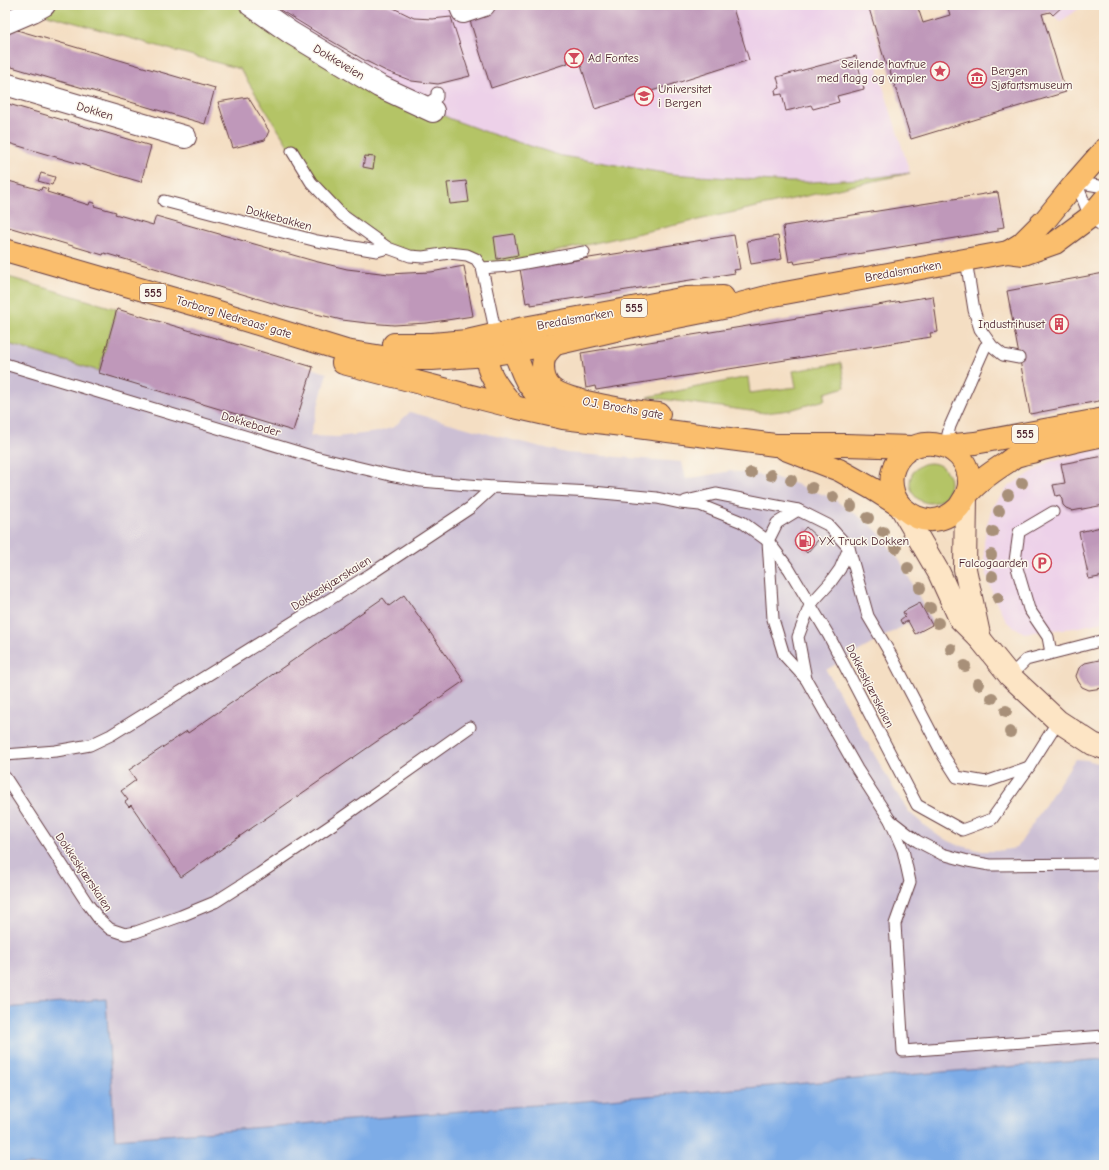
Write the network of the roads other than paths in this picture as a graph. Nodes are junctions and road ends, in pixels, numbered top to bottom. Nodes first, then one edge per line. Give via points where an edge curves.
1 (44, 5) edge
2 (251, 5) edge
3 (460, 5) edge
4 (484, 5) edge
5 (5, 22) edge
6 (5, 84) edge
7 (431, 103) dead end
8 (185, 137) dead end
9 (1104, 150) edge
10 (292, 152) dead end
11 (1076, 182) junction
12 (1104, 188) edge
13 (1104, 200) edge
14 (164, 202) dead end
15 (1097, 222) edge
16 (388, 248) junction
17 (5, 250) edge
18 (584, 252) dead end
19 (1008, 252) junction
20 (966, 260) junction
21 (482, 268) junction
22 (774, 295) junction
23 (496, 335) junction
24 (301, 337) junction
25 (555, 344) junction
26 (985, 348) dead end
27 (513, 351) junction
28 (488, 355) junction
29 (1019, 358) dead end
30 (5, 364) edge
31 (514, 407) junction
32 (1104, 419) edge
33 (614, 424) junction
34 (1104, 435) edge
35 (742, 441) junction
36 (775, 445) junction
37 (945, 446) junction
38 (913, 447) junction
39 (493, 487) junction
40 (966, 496) junction
41 (680, 503) junction
42 (900, 506) junction
43 (798, 510) junction
44 (1053, 512) dead end
45 (768, 541) junction
46 (849, 548) junction
47 (810, 605) junction
48 (980, 639) junction
49 (1104, 640) edge
50 (1051, 653) junction
51 (1010, 676) junction
52 (806, 679) junction
53 (1058, 721) junction
54 (470, 726) dead end
55 (1104, 748) edge
56 (5, 755) edge
57 (1029, 767) junction
58 (5, 777) edge
59 (890, 820) junction
60 (1104, 864) edge
61 (1104, 1036) edge

1 - 5 street
2 - 7 street, Dokkeveien via 379,86
3 - 4 street via 463,12
6 - 8 street, Dokken
9 - 11 highway, 555
10 - 16 lane, Dokkebakken via 311,182 342,215
11 - 12 lane
11 - 15 lane
11 - 19 highway, 555 via 1046,220 1021,244
13 - 15 highway, 555
14 - 16 lane, Dokkebakken via 317,241 377,251
15 - 19 highway, 555 via 1055,243 1024,254
16 - 21 lane, Dokkebakken via 410,256 449,253 467,255 476,259
17 - 24 highway, Torborg Nedreaas' gate / 555
18 - 21 lane via 509,266
19 - 20 highway, Bredalsmarken / 555
20 - 22 highway, Bredalsmarken / 555
20 - 29 lane via 974,310 980,329 992,346 1003,355
21 - 23 lane
22 - 23 highway, Bredalsmarken / 555 via 686,298
22 - 25 highway, Bredalsmarken / 555
23 - 24 highway, Torborg Nedreaas' gate / 555 via 467,342 424,344 366,343
23 - 27 highway, O.J. Brochs gate / 555
23 - 28 highway
24 - 28 highway, Torborg Nedreaas' gate / 555 via 346,351 395,358 432,359
24 - 31 highway, O.J. Brochs gate / 555 via 343,363
25 - 27 highway, Bredalsmarken / 555
25 - 35 highway, O.J. Brochs gate / 555 via 546,354 544,375 546,382 558,393 601,405 712,422
26 - 37 lane via 950,426
27 - 28 highway, 555
27 - 33 highway, O.J. Brochs gate / 555 via 524,377 543,399 552,405
28 - 31 highway via 489,371
30 - 39 lane, Dokkeboder via 311,456 421,481
31 - 33 highway, O.J. Brochs gate / 555 via 563,418
32 - 37 highway, 555 via 975,443
33 - 35 highway, O.J. Brochs gate / 555
34 - 40 highway, 555 via 1016,456 989,474
35 - 36 highway, O.J. Brochs gate / 555
36 - 38 highway, O.J. Brochs gate / 555
36 - 42 highway, O.J. Brochs gate / 555 via 839,470
37 - 38 highway, 555 via 935,443
37 - 40 highway via 963,461 968,472
38 - 42 highway via 896,462 892,474 894,496
39 - 41 lane, Dokkeskjærskaien via 592,492 657,498
39 - 56 lane, Dokkeskjærskaien via 470,508 369,575 111,735 90,745
40 - 42 highway, 555 via 949,516 936,520 923,520 910,515
40 - 48 main road, O.J. Brochs gate via 965,569
41 - 43 lane, Dokkeskjærskaien via 716,494
41 - 45 lane, Dokkeskjærskaien via 700,505 742,522
42 - 48 main road, O.J. Brochs gate via 960,619
43 - 45 lane via 777,523
43 - 46 lane, Dokkeskjærskaien via 828,526
44 - 50 lane via 1019,532 1015,561 1029,609 1048,638
45 - 47 lane, Dokkeskjærskaien via 789,569
45 - 52 lane via 772,619 784,655
46 - 47 lane via 840,569
46 - 57 lane, Dokkeskjærskaien via 868,616 957,777 986,782
47 - 52 lane via 798,637
47 - 57 lane, Dokkeskjærskaien via 829,636 917,805 962,830 992,819
48 - 51 main road, O.J. Brochs gate
49 - 50 lane
50 - 51 lane via 1026,660
51 - 53 main road, O.J. Brochs gate
52 - 59 lane via 857,769
53 - 55 main road, O.J. Brochs gate via 1093,744
53 - 57 lane, Dokkeskjærskaien
54 - 58 lane, Dokkeskjærskaien via 333,824 215,902 125,934 110,929 99,920
59 - 60 lane via 917,841 942,854 968,861 990,865
59 - 61 lane via 903,850 910,882 895,924 903,1051

